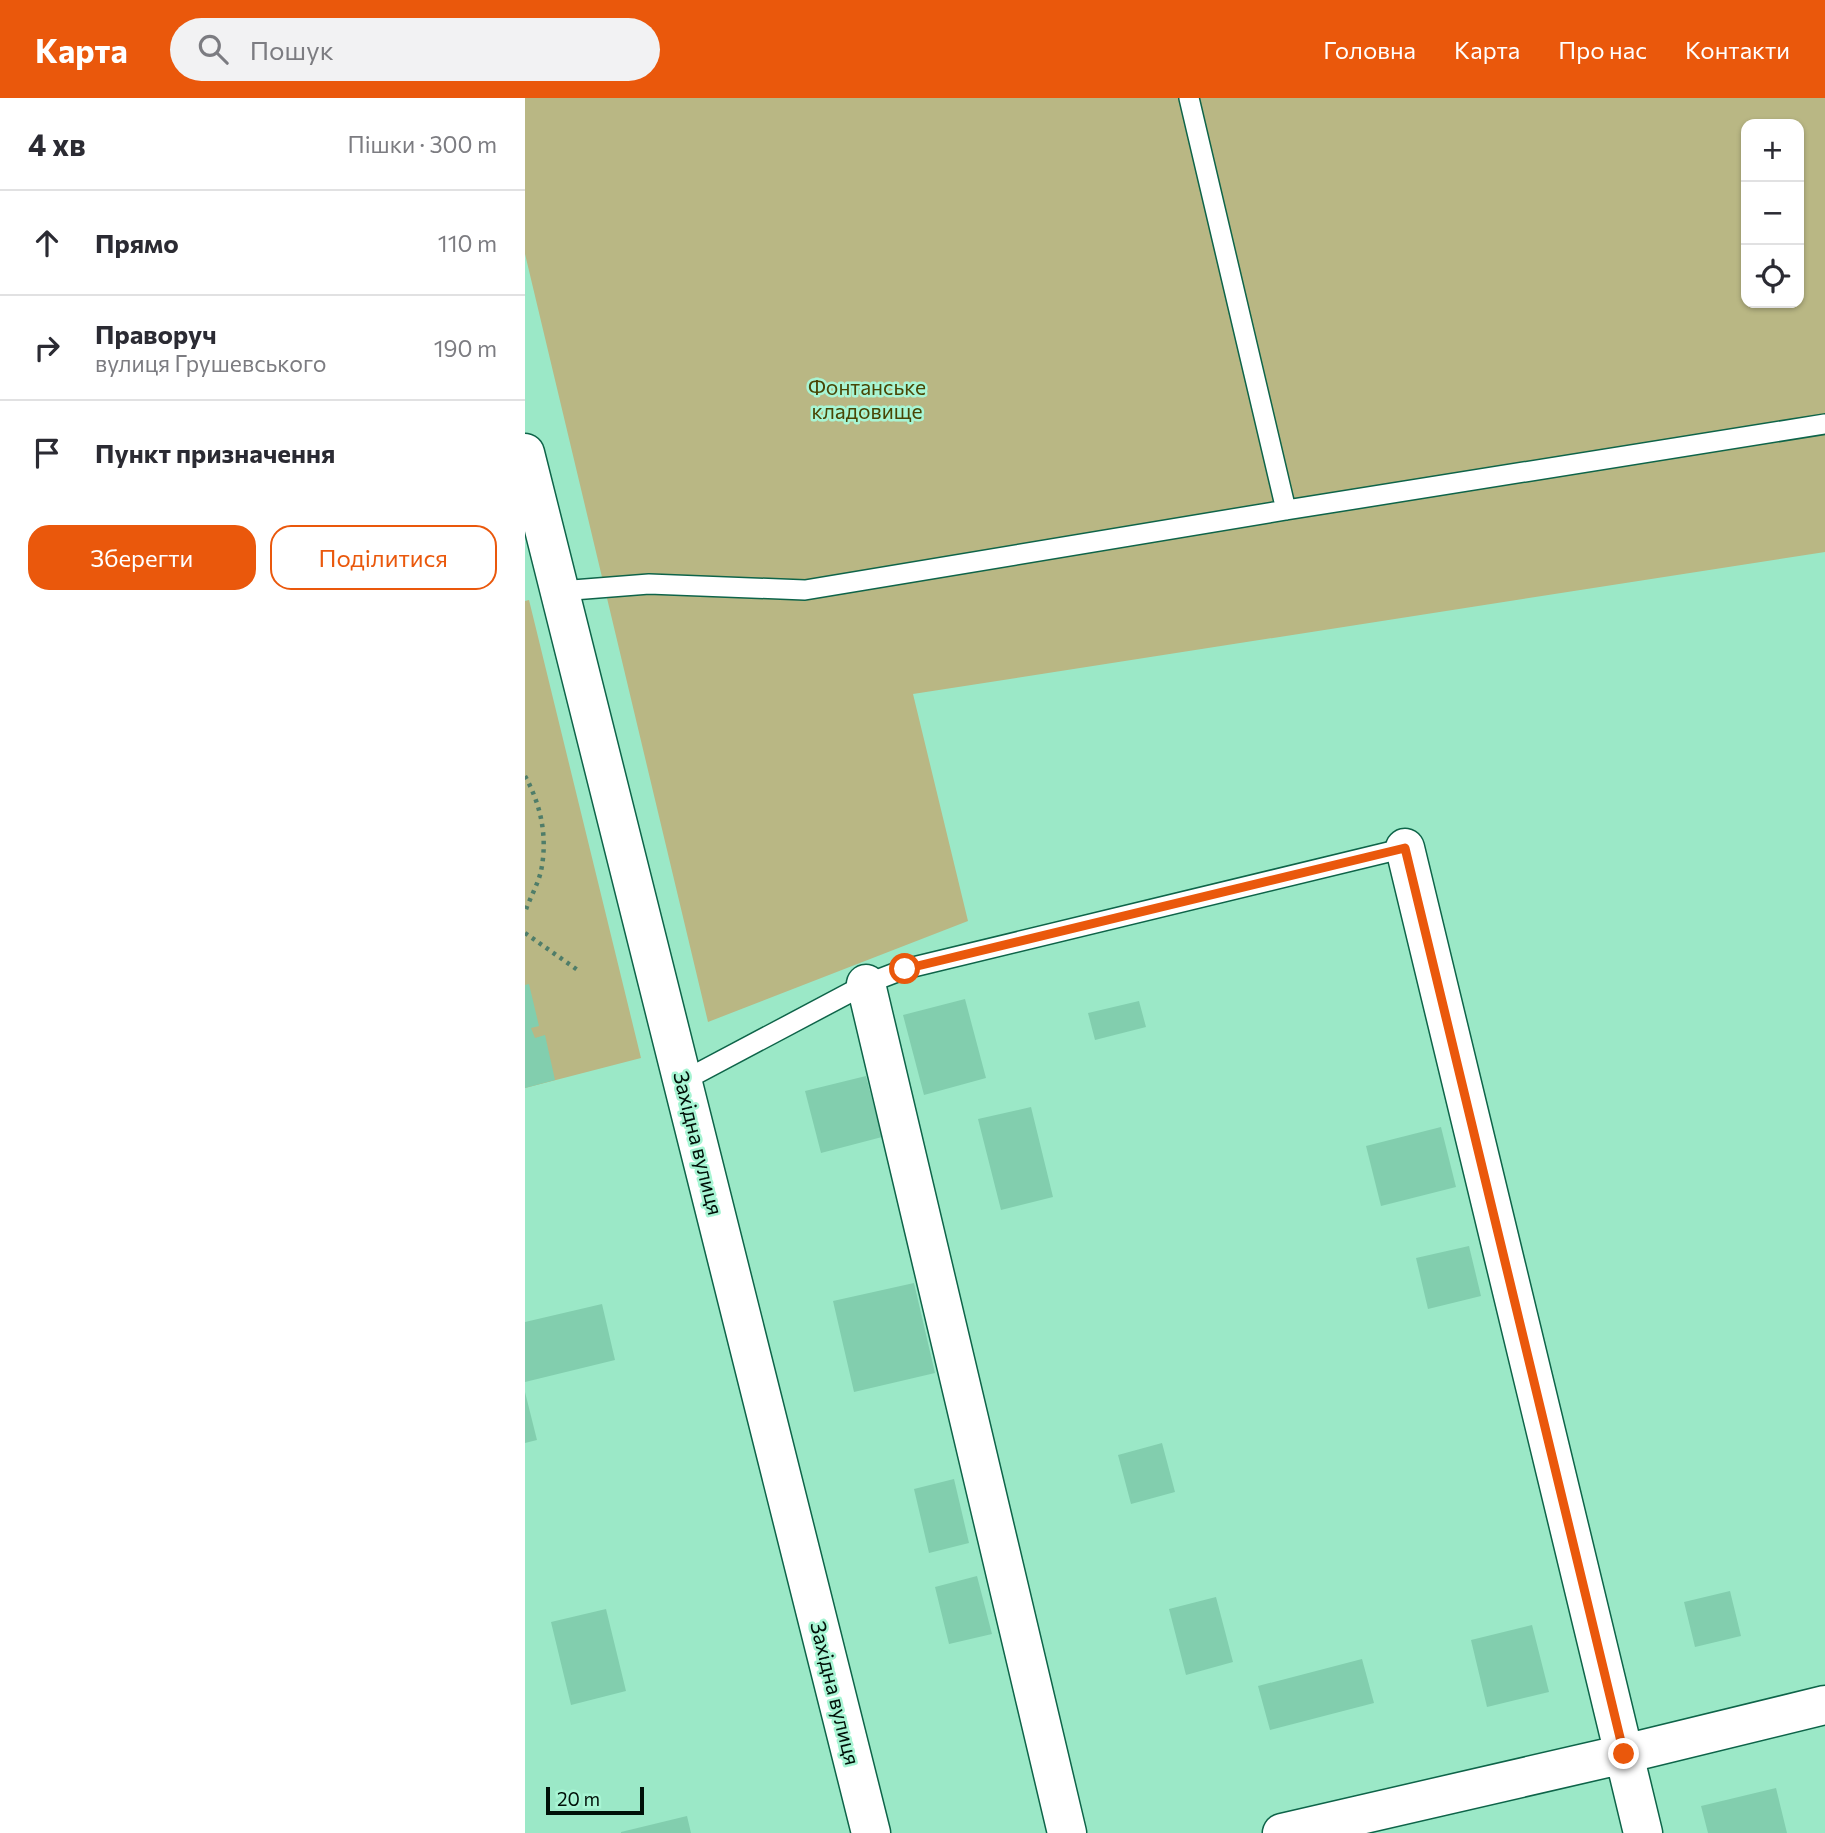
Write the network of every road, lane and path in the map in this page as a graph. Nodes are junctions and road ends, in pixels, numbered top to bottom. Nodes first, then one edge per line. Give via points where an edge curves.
1 (1189, 98) edge
2 (1825, 424) edge
3 (525, 453) edge
4 (1286, 510) junction
5 (560, 591) junction
6 (525, 775) edge
7 (1405, 848) joint
8 (525, 912) edge
9 (525, 933) edge
10 (579, 971) dead end
11 (866, 984) junction
12 (683, 1081) junction
13 (1825, 1704) edge
14 (1624, 1754) junction
15 (871, 1833) edge
16 (1067, 1833) edge
17 (1282, 1833) edge
18 (1643, 1833) edge

1 - 4 lane
2 - 4 lane
3 - 5 street, Західна вулиця
4 - 5 lane via 805,590 649,584
5 - 12 street, Західна вулиця
6 - 8 path via 543,820 541,871
7 - 11 lane via 905,969
7 - 14 street
9 - 10 path
11 - 12 lane
11 - 16 street
12 - 15 street, Західна вулиця
13 - 14 street
14 - 17 street
14 - 18 street

